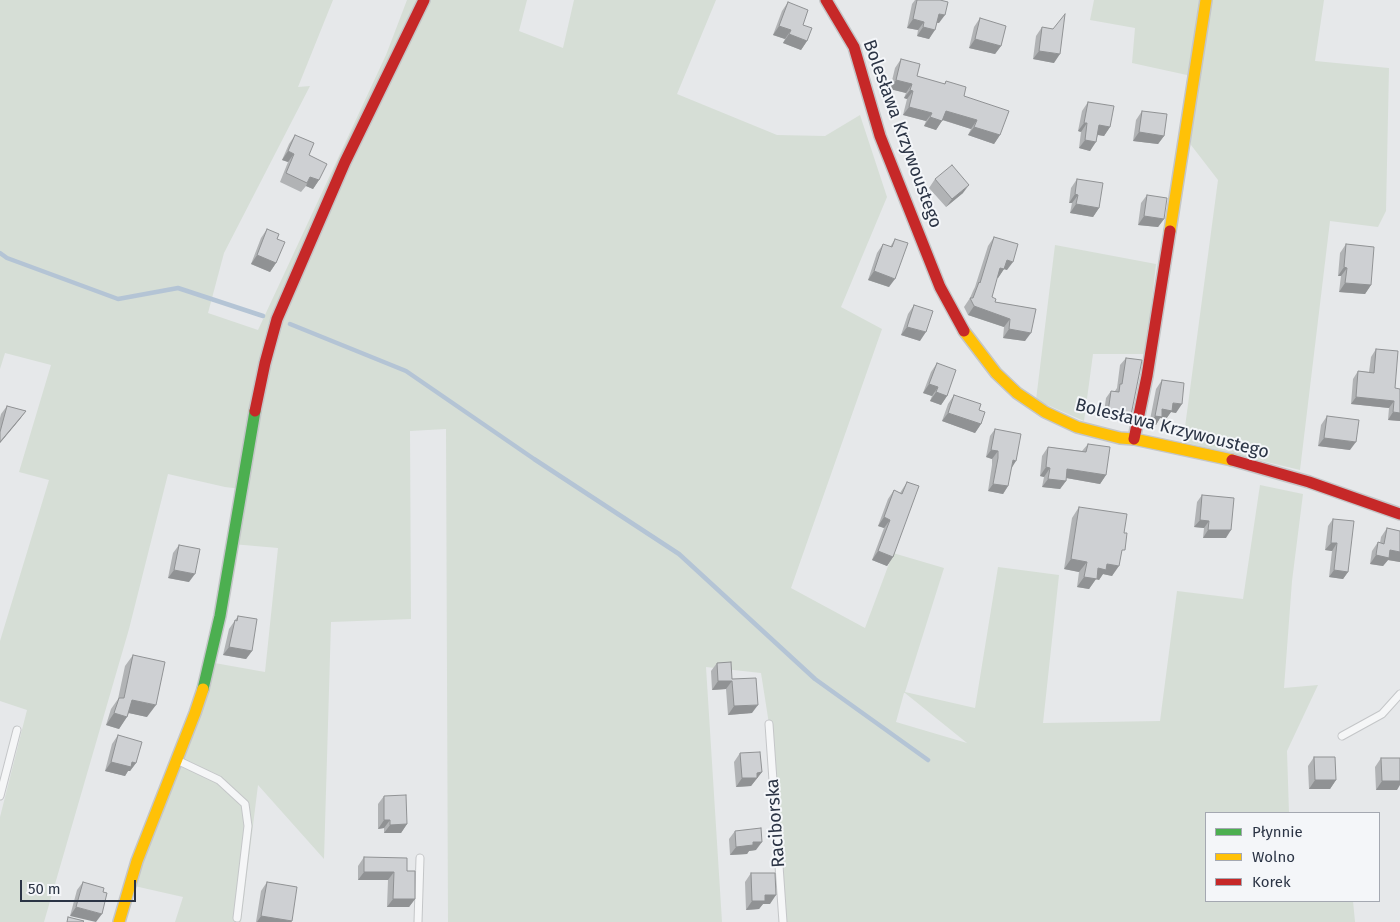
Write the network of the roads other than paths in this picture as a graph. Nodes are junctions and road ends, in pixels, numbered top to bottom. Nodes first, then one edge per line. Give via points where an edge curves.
1 (424, 0) edge
2 (826, 0) edge
3 (1206, 0) edge
4 (1134, 438) junction
5 (1400, 514) edge
6 (1400, 694) edge
7 (769, 724) dead end
8 (17, 730) dead end
9 (1342, 736) dead end
10 (176, 760) junction
11 (0, 796) edge
12 (420, 858) dead end
13 (237, 918) dead end
14 (119, 922) edge
15 (418, 922) edge
16 (783, 922) edge

1 - 10 street via 345,162 277,319 253,419 216,635 205,682
2 - 4 street, Bolesława Krzywoustego via 854,47 880,136 940,288 960,326 996,373 1017,393 1045,412 1077,427 1120,438
3 - 4 street via 1147,376
4 - 5 street, Bolesława Krzywoustego via 1239,462
6 - 9 lane via 1382,714
7 - 16 lane, Raciborska
8 - 11 lane
10 - 13 lane via 219,780 245,804 248,826
10 - 14 street via 137,861
12 - 15 lane

